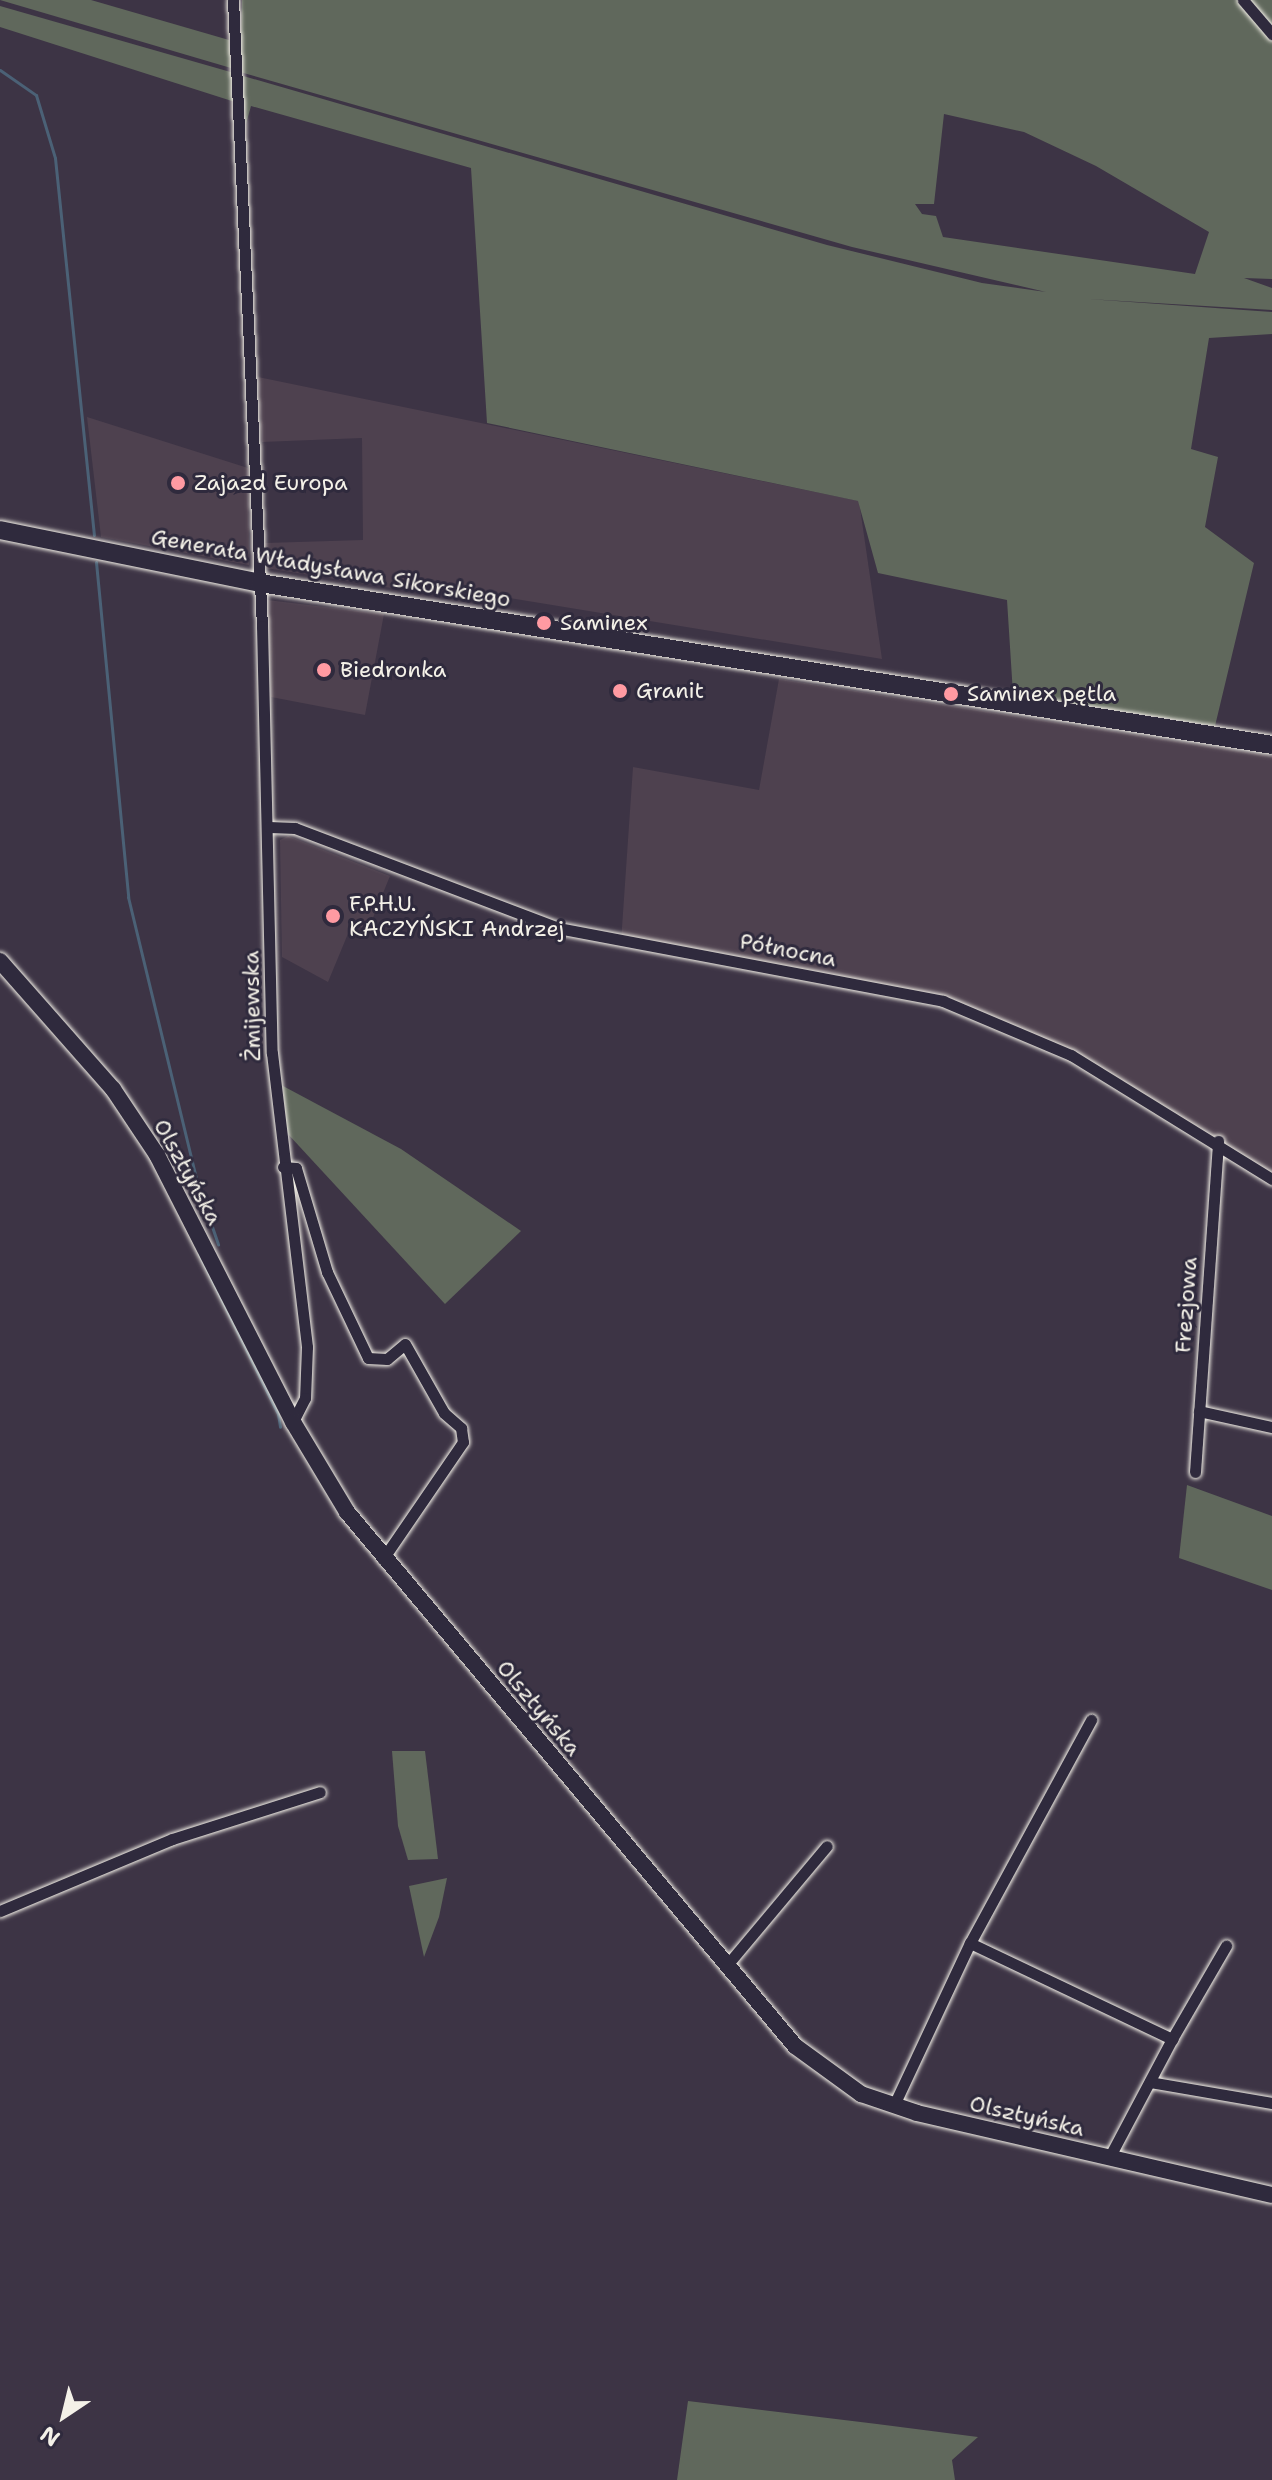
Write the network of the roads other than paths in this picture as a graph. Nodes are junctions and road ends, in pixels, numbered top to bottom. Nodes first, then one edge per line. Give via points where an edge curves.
1 (233, 0) edge
2 (1243, 0) edge
3 (1272, 34) edge
4 (0, 530) edge
5 (260, 583) junction
6 (1272, 745) edge
7 (269, 827) junction
8 (0, 961) edge
9 (1218, 1141) junction
10 (283, 1167) junction
11 (1272, 1179) edge
12 (1199, 1411) junction
13 (293, 1422) junction
14 (1272, 1427) edge
15 (1195, 1472) dead end
16 (383, 1559) junction
17 (1091, 1720) dead end
18 (320, 1792) dead end
19 (827, 1846) dead end
20 (0, 1911) edge
21 (970, 1943) junction
22 (1226, 1946) dead end
23 (727, 1965) junction
24 (1172, 2039) junction
25 (1150, 2082) junction
26 (1272, 2103) edge
27 (894, 2105) junction
28 (1109, 2158) junction
29 (1272, 2195) edge

1 - 5 street, Żmijewska
2 - 3 street
4 - 5 main road, Generała Władysława Sikorskiego
5 - 6 main road, Generała Władysława Sikorskiego
5 - 7 street, Żmijewska
7 - 9 street, Północna via 295,828 558,928 943,1001 1071,1055
7 - 10 street, Żmijewska via 272,1053
8 - 13 street, Olsztyńska via 113,1089 157,1155
9 - 11 street, Północna
9 - 12 street, Frezjowa
10 - 13 street, Żmijewska via 307,1347 305,1398
10 - 16 street via 296,1168 327,1272 368,1358 387,1359 405,1344 444,1413 461,1428 463,1442
12 - 14 street
12 - 15 street, Frezjowa
13 - 16 street, Olsztyńska via 331,1488
16 - 23 street, Olsztyńska
17 - 21 street
18 - 20 street via 172,1839
19 - 23 street
21 - 24 street
21 - 27 street
22 - 24 street
23 - 27 street, Olsztyńska via 811,2062 861,2094
24 - 25 street
25 - 26 street
25 - 28 street
27 - 28 street, Olsztyńska
28 - 29 street, Olsztyńska

